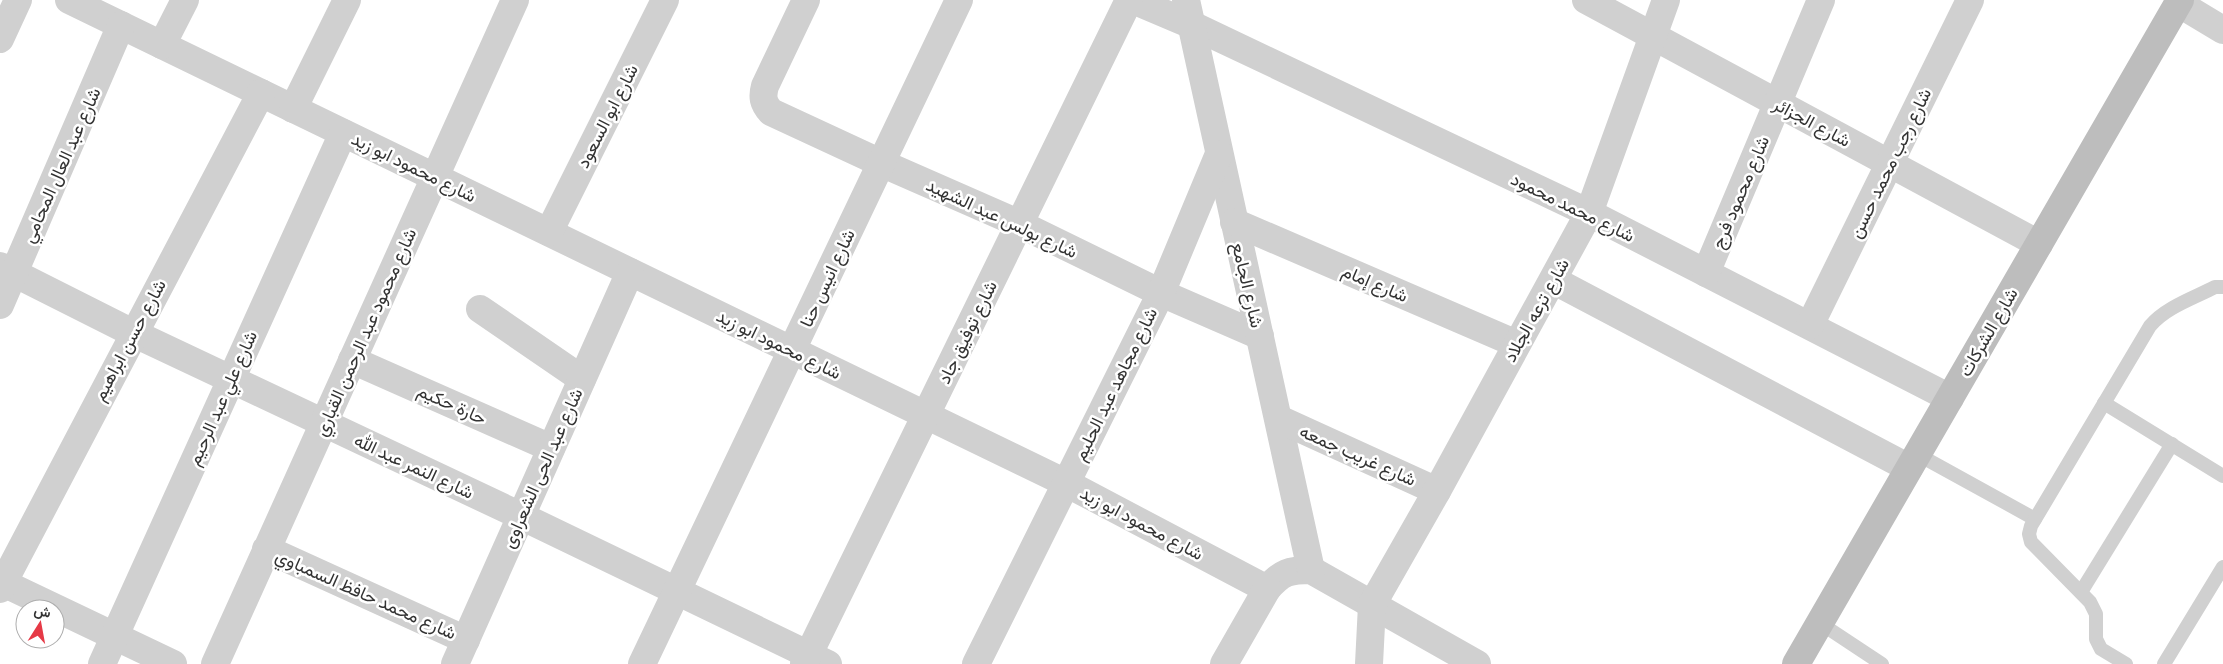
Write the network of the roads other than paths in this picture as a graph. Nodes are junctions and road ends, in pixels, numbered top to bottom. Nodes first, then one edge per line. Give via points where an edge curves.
1 (18, 0) edge
2 (69, 0) edge
3 (185, 0) edge
4 (347, 0) edge
5 (515, 0) edge
6 (665, 0) edge
7 (806, 0) edge
8 (959, 0) edge
9 (1129, 0) edge
10 (1133, 0) edge
11 (1586, 0) edge
12 (1666, 0) edge
13 (1821, 0) edge
14 (1970, 0) edge
15 (2179, 1) edge
16 (1189, 12) edge
17 (121, 25) junction
18 (2223, 30) edge
19 (1653, 37) junction
20 (0, 39) edge
21 (162, 45) junction
22 (261, 93) junction
23 (1778, 103) junction
24 (294, 109) junction
25 (343, 133) junction
26 (1219, 154) junction
27 (881, 163) junction
28 (1890, 163) junction
29 (434, 177) junction
30 (1589, 213) junction
31 (1234, 222) junction
32 (1020, 224) junction
33 (549, 232) junction
34 (2039, 244) junction
35 (7, 269) edge
36 (630, 272) junction
37 (1706, 273) junction
38 (1553, 280) junction
39 (2223, 288) edge
40 (1161, 293) junction
41 (0, 305) edge
42 (480, 309) dead end
43 (1810, 325) junction
44 (133, 333) junction
45 (1260, 336) junction
46 (1517, 344) junction
47 (792, 350) junction
48 (352, 360) junction
49 (231, 378) junction
50 (582, 380) junction
51 (1950, 398) junction
52 (2104, 404) junction
53 (926, 415) junction
54 (1279, 420) junction
55 (323, 423) junction
56 (2172, 444) junction
57 (551, 448) junction
58 (1913, 461) junction
59 (2223, 476) edge
60 (1066, 483) junction
61 (1437, 492) junction
62 (521, 516) junction
63 (2035, 520) junction
64 (266, 549) junction
65 (2223, 567) edge
66 (1311, 570) junction
67 (1, 586) edge
68 (1267, 590) junction
69 (677, 591) junction
70 (2081, 592) junction
71 (1372, 606) junction
72 (1820, 624) junction
73 (115, 636) junction
74 (466, 640) junction
75 (813, 661) edge
76 (102, 664) edge
77 (173, 664) edge
78 (215, 664) edge
79 (455, 664) edge
80 (642, 664) edge
81 (976, 664) edge
82 (1224, 664) edge
83 (1370, 664) edge
84 (1478, 664) edge
85 (1796, 664) edge
86 (1882, 664) edge
87 (2126, 664) edge
88 (2164, 664) edge

1 - 20 street
2 - 17 street, شارع محمود ابو زيد
3 - 21 street
4 - 24 street
5 - 29 street, شارع محمود عبد الرحمن القباري
6 - 33 street, شارع ابو السعود
7 - 27 street, شارع بولس عبد الشهيد via 765,86 765,105 771,112
8 - 27 street, شارع انيس حنا
9 - 32 street, شارع توفيق جاد
10 - 16 street, شارع محمد محمود
11 - 19 street, شارع الجزائر
12 - 19 street, شارع ترعه الجلاد
13 - 23 street, شارع محمود فرج
14 - 28 street, شارع رجب محمد حسن
15 - 18 street
15 - 34 main road, شارع الشركات
16 - 26 street, شارع الجامع
16 - 30 street, شارع محمد محمود
17 - 21 street, شارع محمود ابو زيد
17 - 35 street, شارع عبد العال المحامي
19 - 23 street, شارع الجزائر
19 - 30 street, شارع ترعه الجلاد
21 - 22 street, شارع محمود ابو زيد
22 - 24 street, شارع محمود ابو زيد
22 - 44 street, شارع حسن ابراهيم
23 - 28 street, شارع الجزائر
23 - 37 street, شارع محمود فرج
24 - 25 street, شارع محمود ابو زيد
25 - 29 street, شارع محمود ابو زيد
25 - 49 street, شارع علي عبد الرحيم
26 - 31 street, شارع الجامع
26 - 40 street, شارع مجاهد عبد الحليم
27 - 32 street, شارع بولس عبد الشهيد
27 - 47 street, شارع انيس حنا
28 - 34 street, شارع الجزائر
28 - 43 street, شارع رجب محمد حسن
29 - 33 street, شارع محمود ابو زيد
29 - 48 street, شارع محمود عبد الرحمن القباري
30 - 37 street, شارع محمد محمود
30 - 38 street, شارع ترعه الجلاد
31 - 45 street, شارع الجامع
31 - 46 street, شارع إمام
32 - 40 street, شارع بولس عبد الشهيد
32 - 53 street, شارع توفيق جاد
33 - 36 street, شارع محمود ابو زيد
34 - 51 main road, شارع الشركات
35 - 41 street, شارع عبد العال المحامي
35 - 44 street, شارع النمر عبد الله
36 - 47 street, شارع محمود ابو زيد
36 - 50 street, شارع عبد الحى الشعراوى
37 - 43 street, شارع محمد محمود
38 - 46 street, شارع ترعه الجلاد
38 - 58 street
39 - 52 lane via 2216,286 2158,317
40 - 45 street, شارع بولس عبد الشهيد
40 - 60 street, شارع مجاهد عبد الحليم
42 - 50 street
43 - 51 street, شارع محمد محمود
44 - 49 street, شارع النمر عبد الله
44 - 67 street, شارع حسن ابراهيم
45 - 54 street, شارع الجامع
46 - 61 street, شارع ترعه الجلاد
47 - 53 street, شارع محمود ابو زيد
47 - 69 street, شارع انيس حنا
48 - 55 street, شارع محمود عبد الرحمن القباري
48 - 57 street, حارة حكيم
49 - 55 street, شارع النمر عبد الله
49 - 73 street, شارع علي عبد الرحيم
50 - 57 street, شارع عبد الحى الشعراوى
51 - 58 main road, شارع الشركات
52 - 56 lane
52 - 63 lane
53 - 60 street, شارع محمود ابو زيد
53 - 75 street, شارع توفيق جاد
54 - 61 street, شارع غريب جمعه
54 - 66 street, شارع الجامع
55 - 62 street, شارع النمر عبد الله
55 - 64 street, شارع محمود عبد الرحمن القباري
56 - 59 lane
56 - 70 lane
57 - 62 street, شارع عبد الحى الشعراوى
58 - 63 lane
58 - 72 main road, شارع الشركات
60 - 68 street, شارع محمود ابو زيد
60 - 81 street, شارع مجاهد عبد الحليم
61 - 71 street, شارع ترعه الجلاد
62 - 69 street, شارع النمر عبد الله
62 - 74 street, شارع عبد الحى الشعراوى
63 - 70 lane via 2029,534 2031,542
64 - 74 street, شارع محمد حافظ السمباوي
64 - 78 street, شارع محمود عبد الرحمن القباري
65 - 88 lane
66 - 68 street via 1294,570 1278,576
66 - 71 street
67 - 73 street
68 - 82 street
69 - 75 street, شارع النمر عبد الله
69 - 80 street, شارع انيس حنا
70 - 87 lane via 2096,614 2096,639 2101,649
71 - 83 street
71 - 84 street
72 - 85 main road, شارع الشركات
72 - 86 lane
73 - 76 street, شارع علي عبد الرحيم
73 - 77 street
74 - 79 street, شارع عبد الحى الشعراوى

